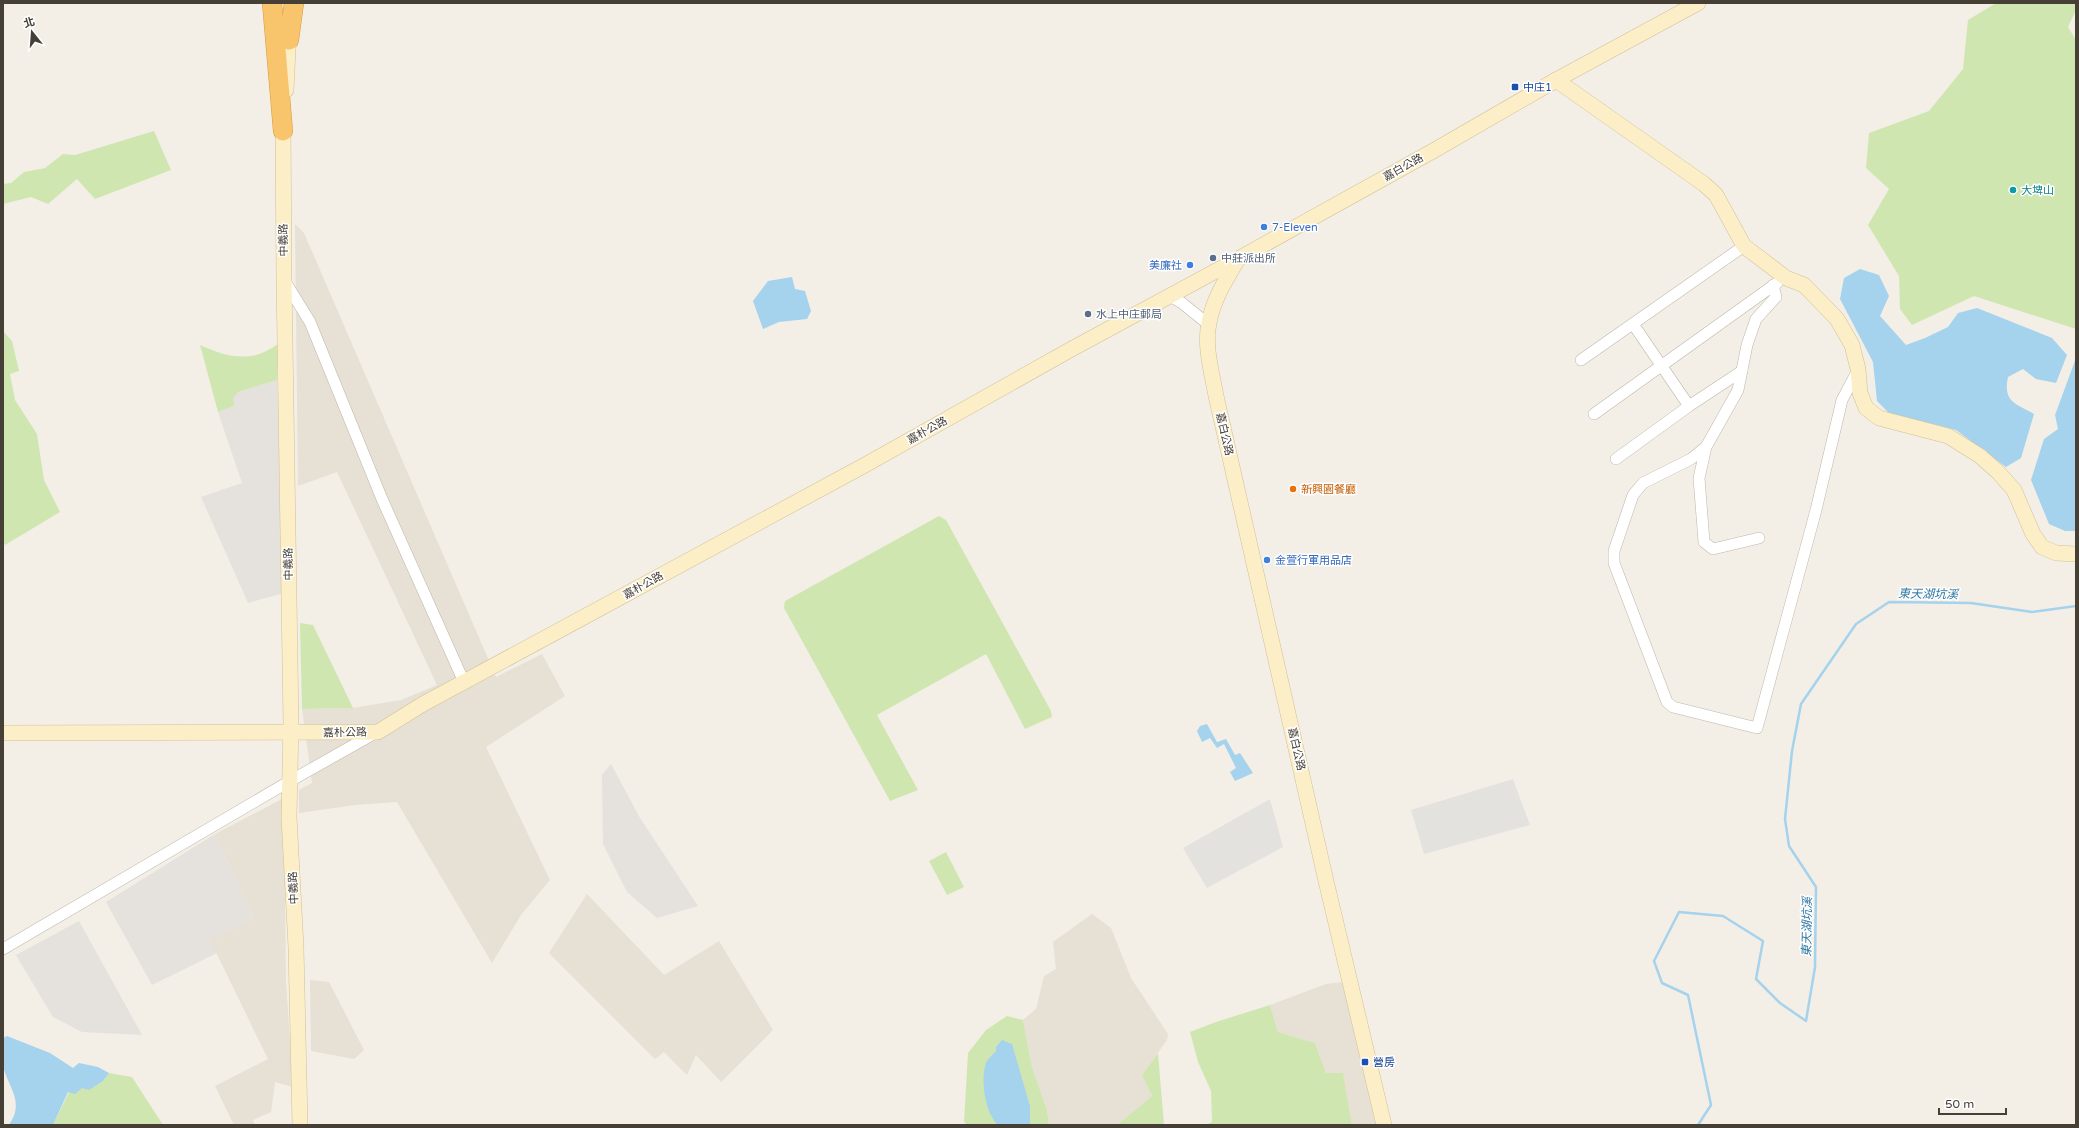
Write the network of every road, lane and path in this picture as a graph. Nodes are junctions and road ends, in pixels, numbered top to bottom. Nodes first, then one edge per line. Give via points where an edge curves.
1 (272, 3) edge
2 (289, 3) edge
3 (294, 3) edge
4 (1698, 3) edge
5 (289, 40) junction
6 (1556, 80) junction
7 (282, 131) junction
8 (1744, 246) junction
9 (1238, 259) junction
10 (1786, 278) junction
11 (284, 280) junction
12 (1773, 285) junction
13 (1170, 296) junction
14 (1208, 324) junction
15 (1634, 324) junction
16 (1581, 360) dead end
17 (1661, 366) junction
18 (1858, 369) junction
19 (1742, 371) junction
20 (1689, 406) junction
21 (1594, 414) dead end
22 (1706, 447) junction
23 (1616, 459) dead end
24 (1758, 538) dead end
25 (2076, 554) edge
26 (464, 682) junction
27 (378, 732) junction
28 (3, 733) edge
29 (291, 733) junction
30 (290, 781) junction
31 (3, 949) edge
32 (300, 1125) edge
33 (1384, 1125) edge

1 - 7 highway
2 - 5 main road, 中義路
3 - 5 highway
4 - 6 main road, 嘉白公路
5 - 7 main road, 中義路
6 - 8 main road via 1704,184 1716,195
6 - 9 main road, 嘉白公路
7 - 11 main road, 中義路
8 - 10 main road
8 - 15 street
9 - 13 main road, 嘉朴公路
9 - 14 main road, 嘉白公路 via 1220,292
10 - 12 street
10 - 18 main road via 1804,285 1837,319 1852,344
11 - 26 street via 310,322 382,499
11 - 29 main road, 中義路
12 - 17 street
12 - 19 street via 1776,297 1756,319
13 - 14 street
13 - 26 main road, 嘉朴公路
14 - 33 main road, 嘉白公路 via 1208,350 1216,396
15 - 16 street
15 - 17 street
17 - 20 street
17 - 21 street
18 - 22 street via 1842,400 1816,510 1757,728 1673,707 1667,702 1614,563 1614,551 1633,495 1643,483 1691,459
18 - 25 main road via 1860,393 1866,408 1879,418 1948,436 1980,456 2014,490 2032,534 2042,547 2056,553
19 - 20 street
19 - 22 street via 1738,390
20 - 23 street
22 - 24 street via 1699,478 1704,542 1713,549
26 - 27 main road, 嘉朴公路
27 - 29 main road, 嘉朴公路
27 - 30 street
28 - 29 main road, 嘉朴公路
29 - 30 main road, 中義路
30 - 31 street
30 - 32 main road, 中義路 via 289,818 296,948

